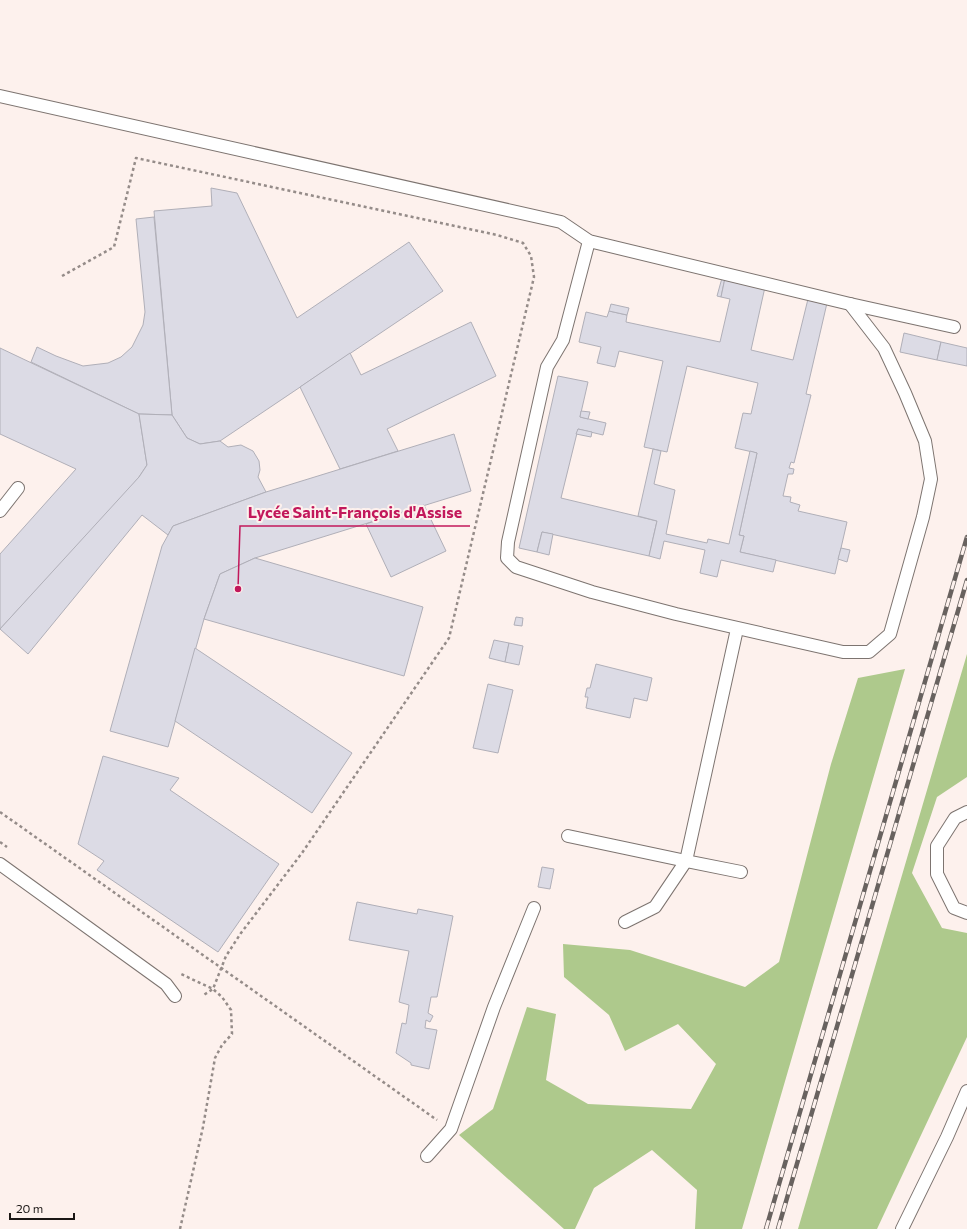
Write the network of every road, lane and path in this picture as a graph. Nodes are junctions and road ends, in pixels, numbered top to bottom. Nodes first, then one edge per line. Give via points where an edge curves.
1 (0, 96) edge
2 (589, 241) junction
3 (62, 276) dead end
4 (850, 304) junction
5 (954, 327) dead end
6 (18, 488) dead end
7 (0, 511) edge
8 (737, 629) junction
9 (0, 812) edge
10 (967, 812) edge
11 (568, 836) dead end
12 (0, 842) edge
13 (13, 852) dead end
14 (686, 861) junction
15 (0, 864) edge
16 (741, 872) dead end
17 (534, 908) dead end
18 (967, 913) edge
19 (625, 922) dead end
20 (221, 968) junction
21 (177, 971) dead end
22 (213, 989) junction
23 (175, 996) dead end
24 (202, 996) dead end
25 (967, 1091) edge
26 (451, 1129) junction
27 (427, 1156) dead end
28 (180, 1229) edge
29 (902, 1229) edge

1 - 2 lane via 562,222
2 - 4 lane
2 - 8 lane via 563,340 547,367 508,542 507,558 516,568 592,592
3 - 20 path via 114,247 136,158 497,235 523,243 531,256 534,277 449,638 302,853 241,933
4 - 5 lane
4 - 8 lane via 884,348 925,441 931,479 890,634 869,652 843,652
6 - 7 lane
8 - 14 lane
9 - 20 path
10 - 18 lane via 955,818 937,846 936,874 954,908
11 - 14 lane
12 - 13 path
14 - 16 lane
14 - 19 lane via 655,907
15 - 23 lane via 166,984
17 - 26 lane via 494,1007
20 - 22 path
20 - 26 path
21 - 22 path
22 - 24 path
22 - 28 path via 231,1010 232,1034 215,1058 203,1127
25 - 29 lane
26 - 27 lane

